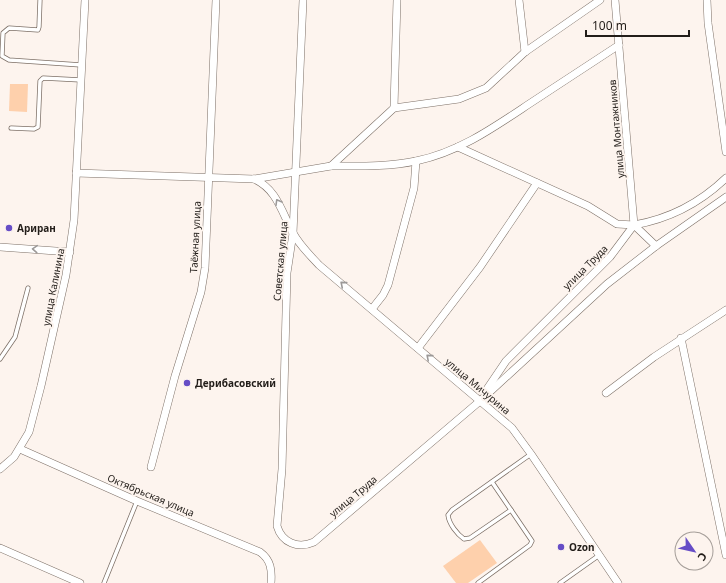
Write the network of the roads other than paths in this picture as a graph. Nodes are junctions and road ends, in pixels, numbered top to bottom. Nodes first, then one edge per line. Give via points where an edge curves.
1 (40, 0) edge
2 (85, 0) edge
3 (216, 0) edge
4 (303, 0) edge
5 (397, 0) edge
6 (519, 0) edge
7 (600, 0) edge
8 (615, 0) edge
9 (707, 0) edge
10 (619, 45) junction
11 (525, 52) junction
12 (82, 65) junction
13 (81, 80) junction
14 (394, 108) junction
15 (11, 128) dead end
16 (458, 147) junction
17 (726, 152) edge
18 (416, 161) junction
19 (331, 166) junction
20 (297, 171) junction
21 (76, 173) junction
22 (208, 178) junction
23 (726, 178) edge
24 (254, 179) junction
25 (537, 183) junction
26 (726, 197) edge
27 (634, 225) junction
28 (293, 233) junction
29 (656, 246) junction
30 (0, 247) edge
31 (70, 252) junction
32 (28, 288) dead end
33 (372, 309) junction
34 (726, 310) edge
35 (681, 338) junction
36 (418, 348) junction
37 (0, 359) edge
38 (606, 393) dead end
39 (480, 401) junction
40 (20, 449) junction
41 (531, 454) junction
42 (151, 467) dead end
43 (0, 469) edge
44 (492, 482) junction
45 (137, 501) junction
46 (511, 510) junction
47 (289, 543) joint
48 (0, 548) edge
49 (726, 554) edge
50 (598, 556) junction
51 (80, 583) edge
52 (104, 583) edge
53 (271, 583) edge
54 (478, 583) edge
55 (560, 583) edge
56 (618, 583) edge

1 - 12 lane via 38,30 6,30 2,56 9,60
2 - 12 street, улица Калинина
3 - 22 street, Таёжная улица
4 - 20 street, Советская улица
5 - 14 street
6 - 11 street
7 - 11 street
8 - 10 street, улица Монтажников
9 - 17 street
10 - 16 street via 497,126
10 - 27 street, улица Монтажников
11 - 14 street via 495,81 474,94 459,99
12 - 13 street, улица Калинина
13 - 15 lane via 43,78 40,81 38,127
13 - 21 street, улица Калинина
14 - 19 street
16 - 18 street
16 - 25 street
18 - 19 street via 377,167
18 - 33 street via 414,188 388,284
19 - 20 street
20 - 24 street
20 - 28 street, Советская улица
21 - 22 street
21 - 31 street, улица Калинина
22 - 24 street
22 - 42 street, Таёжная улица via 205,268 201,292
23 - 27 street via 713,190 682,209 648,223
28 -> 24 street, улица Мичурина via 272,192
25 - 27 street via 588,206 617,224
25 - 36 street via 480,267
26 - 29 street, улица Труда
27 - 29 street
27 - 39 street, улица Труда via 610,258 506,361
33 -> 28 street, улица Мичурина via 320,265
28 - 47 street, Советская улица via 287,273 282,469 277,526 279,533
29 - 39 street, улица Труда via 607,284
31 -> 30 street
31 - 40 street, улица Калинина via 62,299 41,386 29,432
32 - 37 lane via 15,337
33 - 36 street, улица Мичурина
34 - 35 street
35 - 38 street
35 - 49 street
39 -> 36 street, улица Мичурина
39 - 41 street, улица Мичурина via 512,428
39 - 47 street, улица Труда via 314,542 300,546
40 - 43 street, улица Калинина
40 - 45 street, Октябрьская улица
41 - 44 lane
41 - 50 street, улица Мичурина
44 - 46 lane
44 - 46 lane via 452,510 448,515 449,520 464,539 470,538
45 - 52 lane
45 - 53 street, Октябрьская улица via 260,552 266,556 270,564
46 - 54 lane via 532,543
48 - 51 street
50 - 55 lane
50 - 56 street, улица Мичурина

